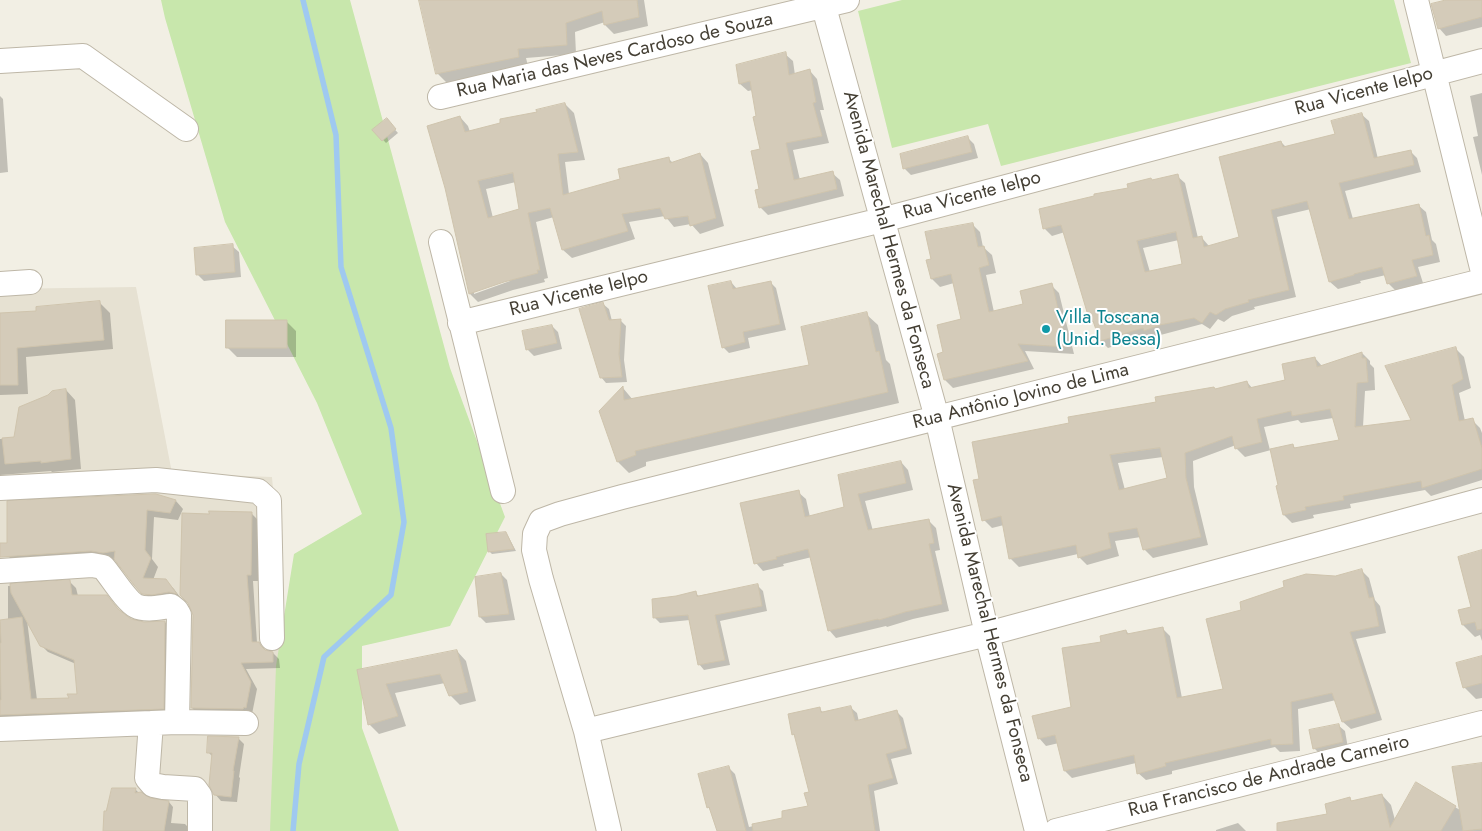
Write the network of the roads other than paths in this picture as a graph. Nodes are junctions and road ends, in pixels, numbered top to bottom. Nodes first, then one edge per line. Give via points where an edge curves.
1 (847, 0) edge
2 (1416, 0) edge
3 (823, 3) edge
4 (0, 61) edge
5 (1482, 61) edge
6 (1434, 73) junction
7 (440, 97) dead end
8 (186, 129) dead end
9 (882, 220) junction
10 (441, 242) dead end
11 (1482, 268) edge
12 (1482, 281) edge
13 (30, 282) dead end
14 (0, 284) edge
15 (460, 323) junction
16 (937, 418) junction
17 (0, 488) edge
18 (503, 491) dead end
19 (1482, 500) edge
20 (0, 571) edge
21 (987, 634) junction
22 (272, 638) dead end
23 (177, 722) junction
24 (151, 723) junction
25 (1482, 723) edge
26 (246, 724) dead end
27 (0, 729) edge
28 (586, 731) junction
29 (200, 831) edge
30 (608, 831) edge
31 (1037, 831) edge
32 (1056, 831) edge

1 - 3 street, Rua Maria das Neves Cardoso de Souza
2 - 6 street
3 - 7 street, Rua Maria das Neves Cardoso de Souza
3 - 9 street, Avenida Marechal Hermes da Fonseca
4 - 8 street via 83,56
5 - 6 street, Rua Vicente Ielpo
6 - 9 street, Rua Vicente Ielpo
6 - 11 street
9 - 15 street, Rua Vicente Ielpo
9 - 16 street, Avenida Marechal Hermes da Fonseca
10 - 15 street
12 - 16 street, Rua Antônio Jovino de Lima
13 - 14 street
15 - 18 street
16 - 21 street, Avenida Marechal Hermes da Fonseca
16 - 28 street, Rua Antônio Jovino de Lima via 622,497 541,521 535,534 534,550
17 - 22 street via 156,480 258,491 269,501
19 - 21 street
20 - 23 street via 103,567 136,606 171,606 176,610 179,615
21 - 28 street
21 - 31 street, Avenida Marechal Hermes da Fonseca
23 - 24 street
23 - 26 street
24 - 27 street
24 - 29 street via 147,778 153,785 199,792
25 - 32 street, Rua Francisco de Andrade Carneiro
28 - 30 street

